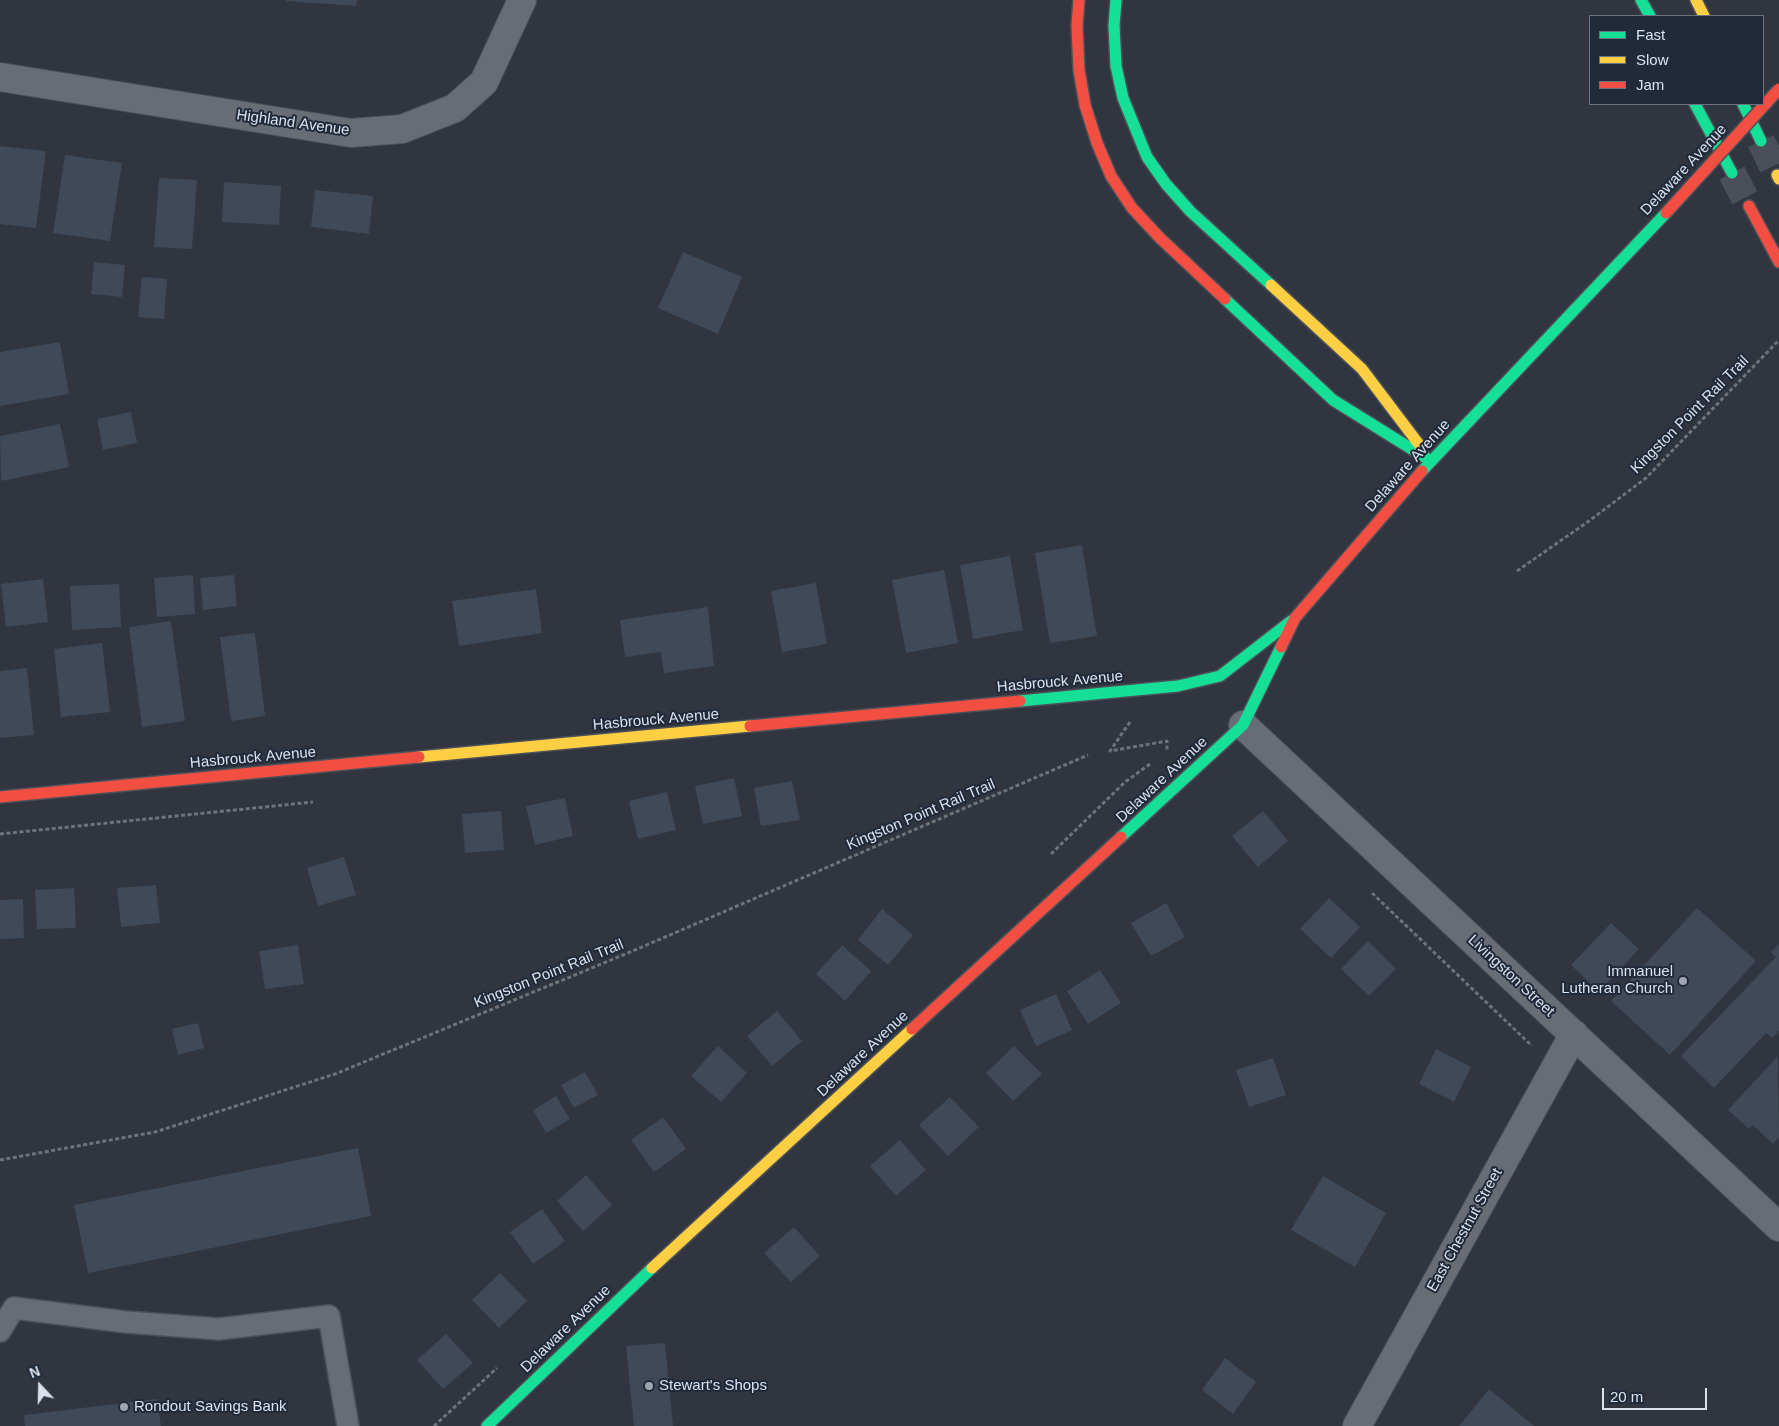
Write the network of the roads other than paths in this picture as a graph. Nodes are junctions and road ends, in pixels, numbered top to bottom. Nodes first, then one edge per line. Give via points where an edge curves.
1 (522, 0) edge
2 (1079, 0) edge
3 (1116, 0) edge
4 (1641, 0) edge
5 (1696, 0) edge
6 (1649, 15) edge
7 (1704, 15) edge
8 (0, 77) edge
9 (1779, 89) edge
10 (1696, 105) edge
11 (1743, 105) edge
12 (1761, 141) tunnel mouth
13 (1732, 173) tunnel mouth
14 (1749, 206) tunnel mouth
15 (1779, 262) edge
16 (1431, 460) junction
17 (1295, 618) junction
18 (1244, 725) junction
19 (0, 797) edge
20 (1574, 1034) junction
21 (1779, 1227) edge
22 (7, 1304) edge
23 (0, 1331) edge
24 (348, 1426) edge
25 (489, 1426) edge
26 (1357, 1426) edge

1 - 8 street, Highland Avenue via 484,82 456,108 402,129 351,133
2 - 16 main road via 1079,70 1085,105 1111,176 1132,208 1333,400
3 - 16 main road via 1116,66 1123,98 1147,157 1190,211 1362,369
4 - 6 main road
5 - 7 main road
9 - 16 main road, Delaware Avenue, bridge
10 - 13 main road
11 - 12 main road
14 - 15 main road
16 - 17 main road, Delaware Avenue
17 - 18 main road, Delaware Avenue
17 - 19 main road, Hasbrouck Avenue via 1220,676 1178,686
18 - 20 street, Livingston Street
18 - 25 main road, Delaware Avenue via 636,1282
20 - 21 street, Livingston Street
20 - 26 street, East Chestnut Street
22 - 23 lane
22 - 24 lane via 126,1322 219,1329 329,1316

